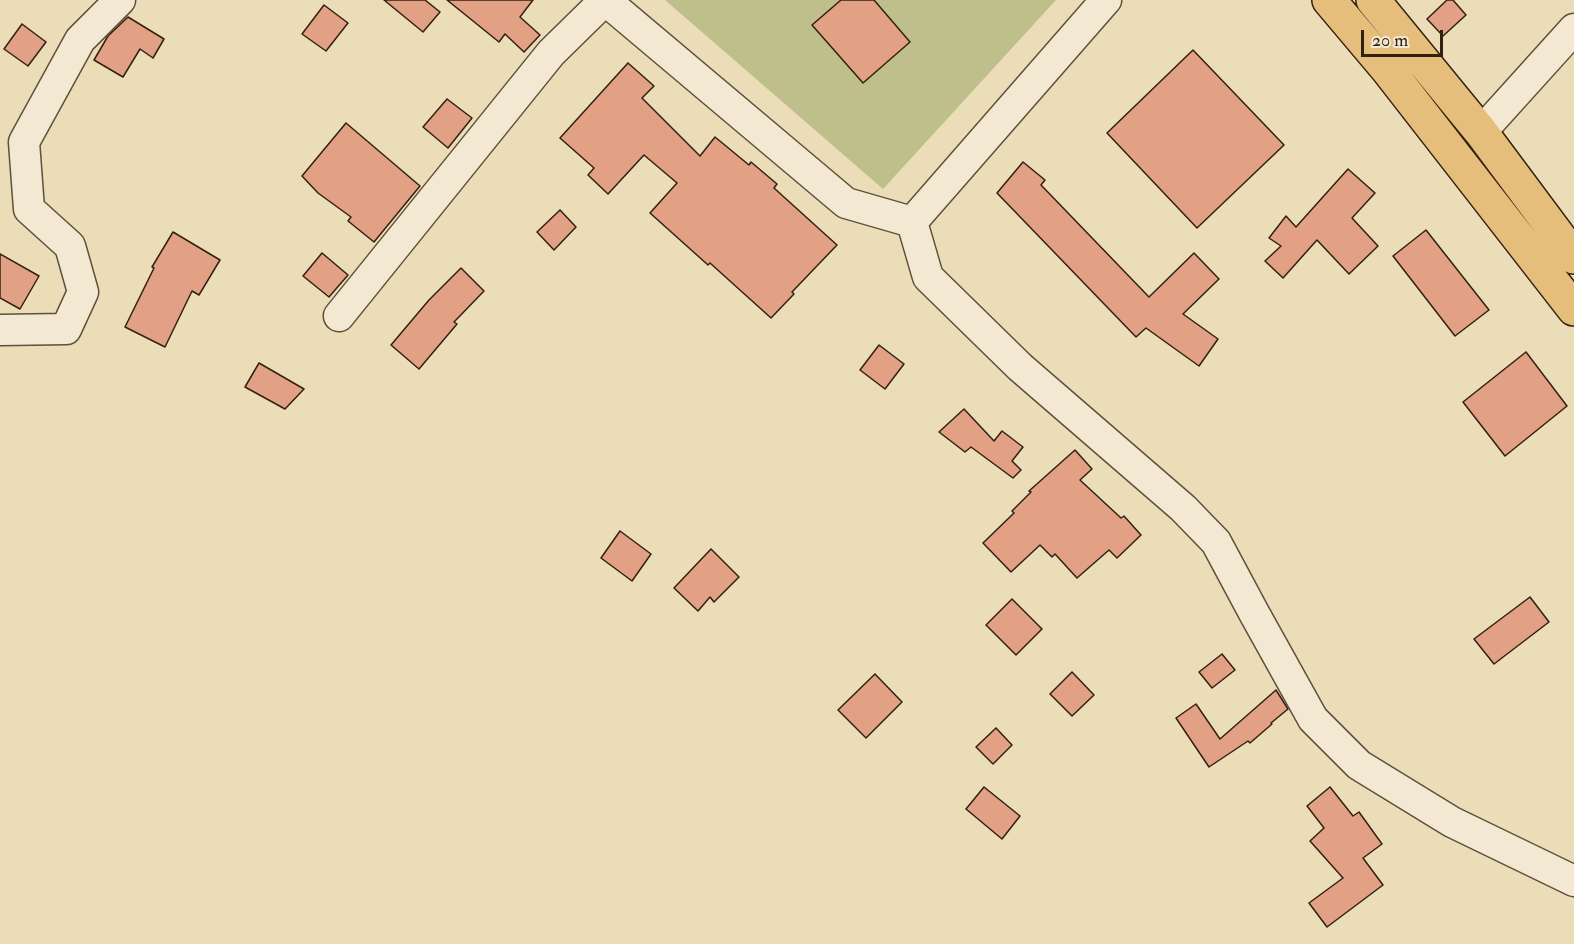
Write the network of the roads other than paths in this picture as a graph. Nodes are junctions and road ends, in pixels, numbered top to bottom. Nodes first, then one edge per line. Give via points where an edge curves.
1 (120, 0) edge
2 (1106, 0) edge
3 (1329, 0) edge
4 (1373, 0) edge
5 (1574, 29) edge
6 (1481, 132) junction
7 (912, 222) junction
8 (1574, 257) edge
9 (1574, 309) edge
10 (339, 316) dead end
11 (0, 330) edge
12 (1574, 881) edge

1 - 11 street via 80,40 24,142 29,208 70,246 83,292 66,329
2 - 7 street
3 - 9 main road
4 - 6 main road
5 - 6 street
6 - 8 main road
7 - 10 street via 846,203 605,0 552,53
7 - 12 street via 928,277 1020,367 1183,508 1216,542 1313,719 1359,765 1452,822

